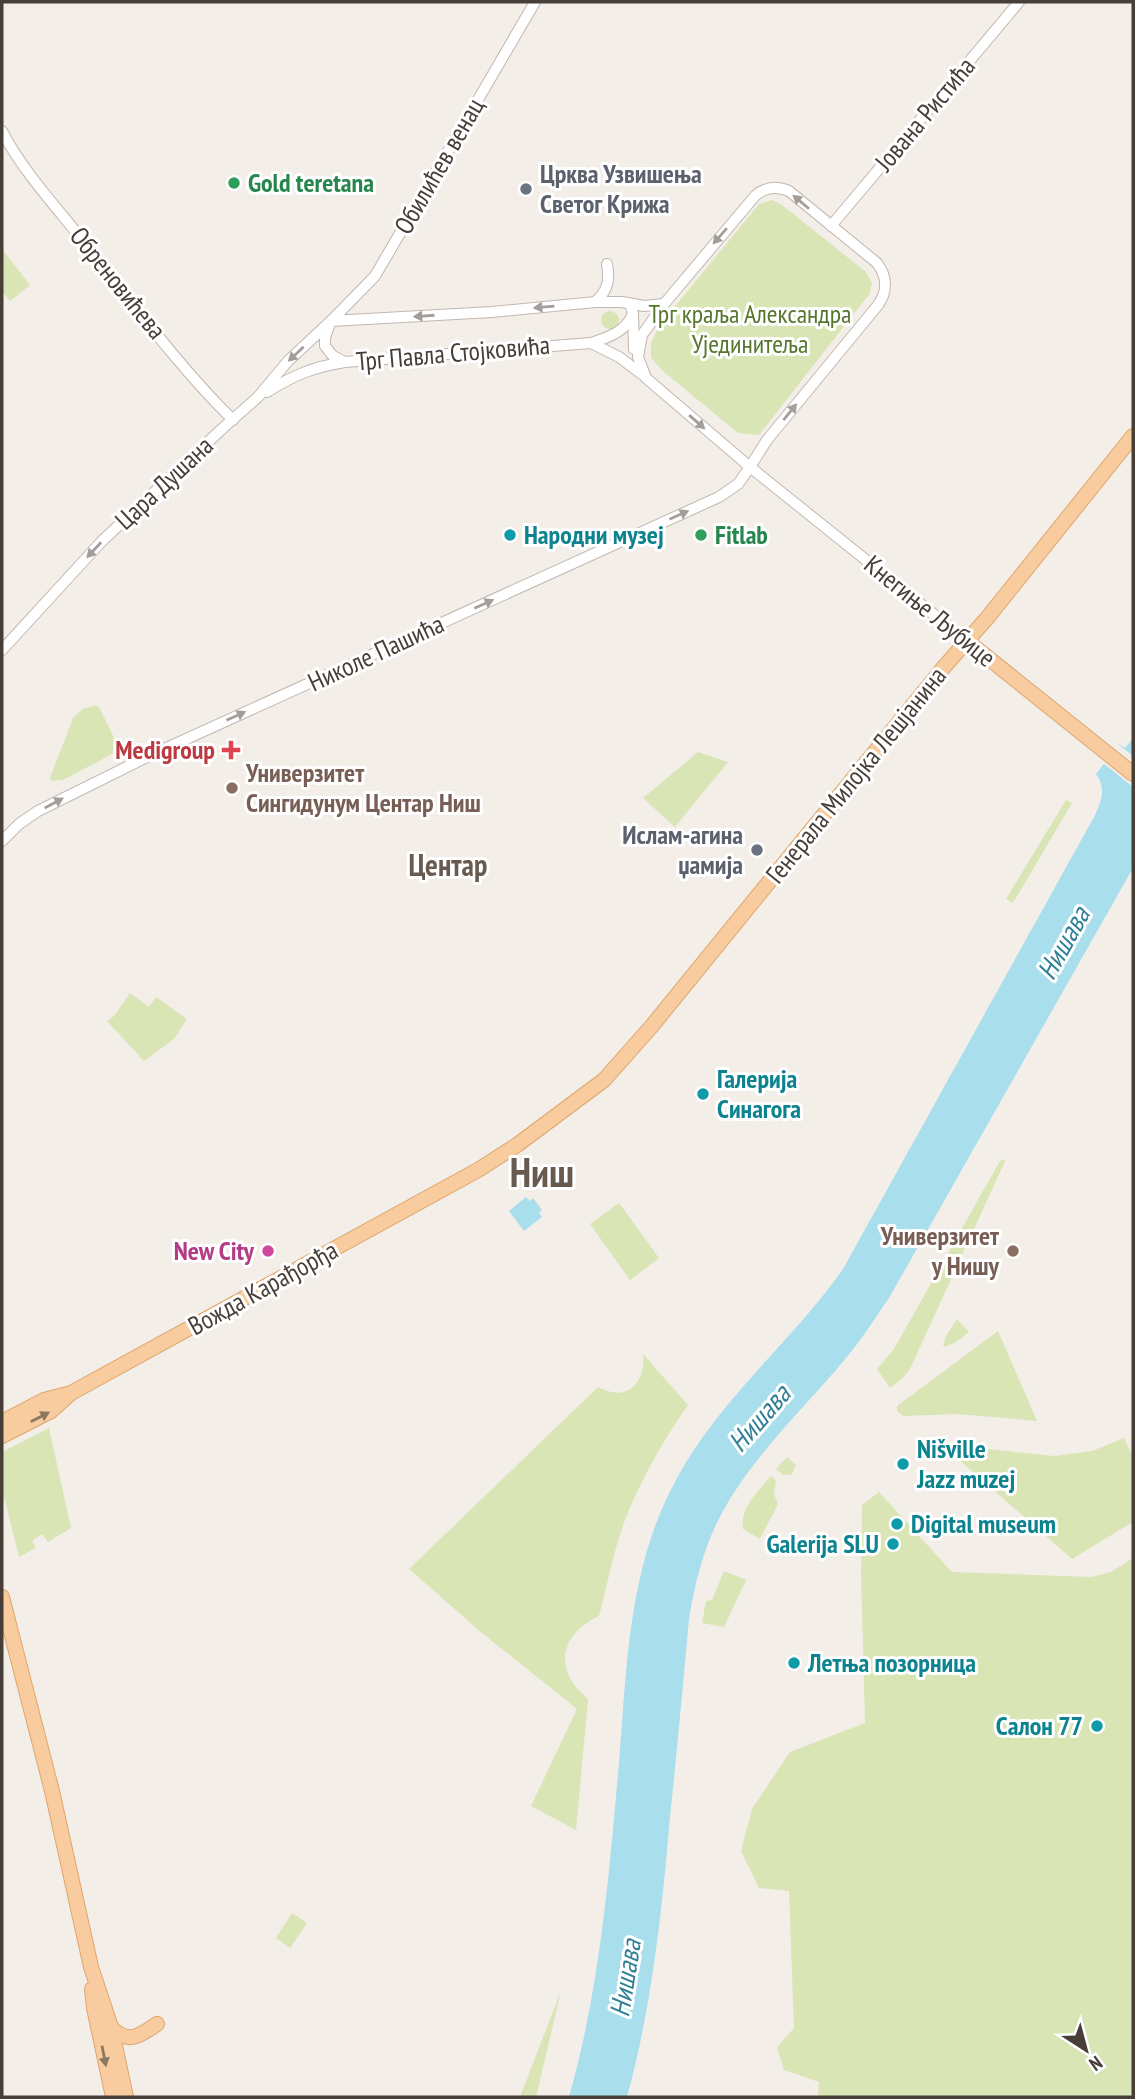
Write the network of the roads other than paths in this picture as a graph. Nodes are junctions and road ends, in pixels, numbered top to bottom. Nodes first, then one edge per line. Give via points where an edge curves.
1 (535, 2) edge
2 (1019, 2) edge
3 (2, 131) edge
4 (831, 226) junction
5 (607, 264) dead end
6 (595, 302) junction
7 (664, 304) junction
8 (631, 309) junction
9 (331, 321) junction
10 (591, 343) junction
11 (345, 362) junction
12 (639, 363) junction
13 (646, 377) junction
14 (258, 397) junction
15 (233, 419) junction
16 (1133, 436) edge
17 (750, 467) junction
18 (967, 641) junction
19 (2, 650) edge
20 (1133, 774) edge
21 (2, 841) edge
22 (454, 1183) joint
23 (71, 1393) junction
24 (2, 1422) edge
25 (2, 1436) edge
26 (2, 1597) edge
27 (91, 1967) junction
28 (157, 2024) dead end
29 (111, 2026) junction
30 (120, 2095) edge

1 - 9 street, Обилићев венац via 375,276
2 - 4 street, Јована Ристића
3 - 15 street, Обреновићева via 126,295
4 -> 7 street via 785,190 761,191
17 -> 4 street via 884,295 885,277 880,267
5 - 6 street via 608,284
6 - 8 street, Трг Павла Стојковића via 617,301
6 -> 9 street, Трг Павла Стојковића
7 - 8 street, Трг Павла Стојковића
7 - 12 street via 640,340
8 - 10 street via 628,323 616,334
8 - 12 street
9 - 11 street via 325,346
9 -> 14 street, Цара Душана
10 - 11 street, Трг Павла Стојковића
10 - 13 street
11 - 14 street, Трг Павла Стојковића via 302,372
12 - 13 street
13 -> 17 street
14 - 15 street, Цара Душана
15 -> 19 street, Цара Душана via 101,542
16 - 18 main road, Генерала Милојка Лешјанина
17 - 18 street, Кнегиње Љубице
21 -> 17 street, Николе Пашића via 37,811 152,755 719,497 738,484
18 - 20 main road, Кнегиње Љубице
18 - 22 main road, Генерала Милојка Лешјанина via 604,1080 517,1146
22 - 23 main road, Вожда Карађорђа
23 - 24 main road, Вожда Карађорђа via 44,1400
25 -> 23 main road, Вожда Карађорђа via 51,1411
26 - 27 main road
27 - 29 main road
27 -> 30 main road via 94,2008
28 - 29 main road via 129,2037
29 - 30 main road

